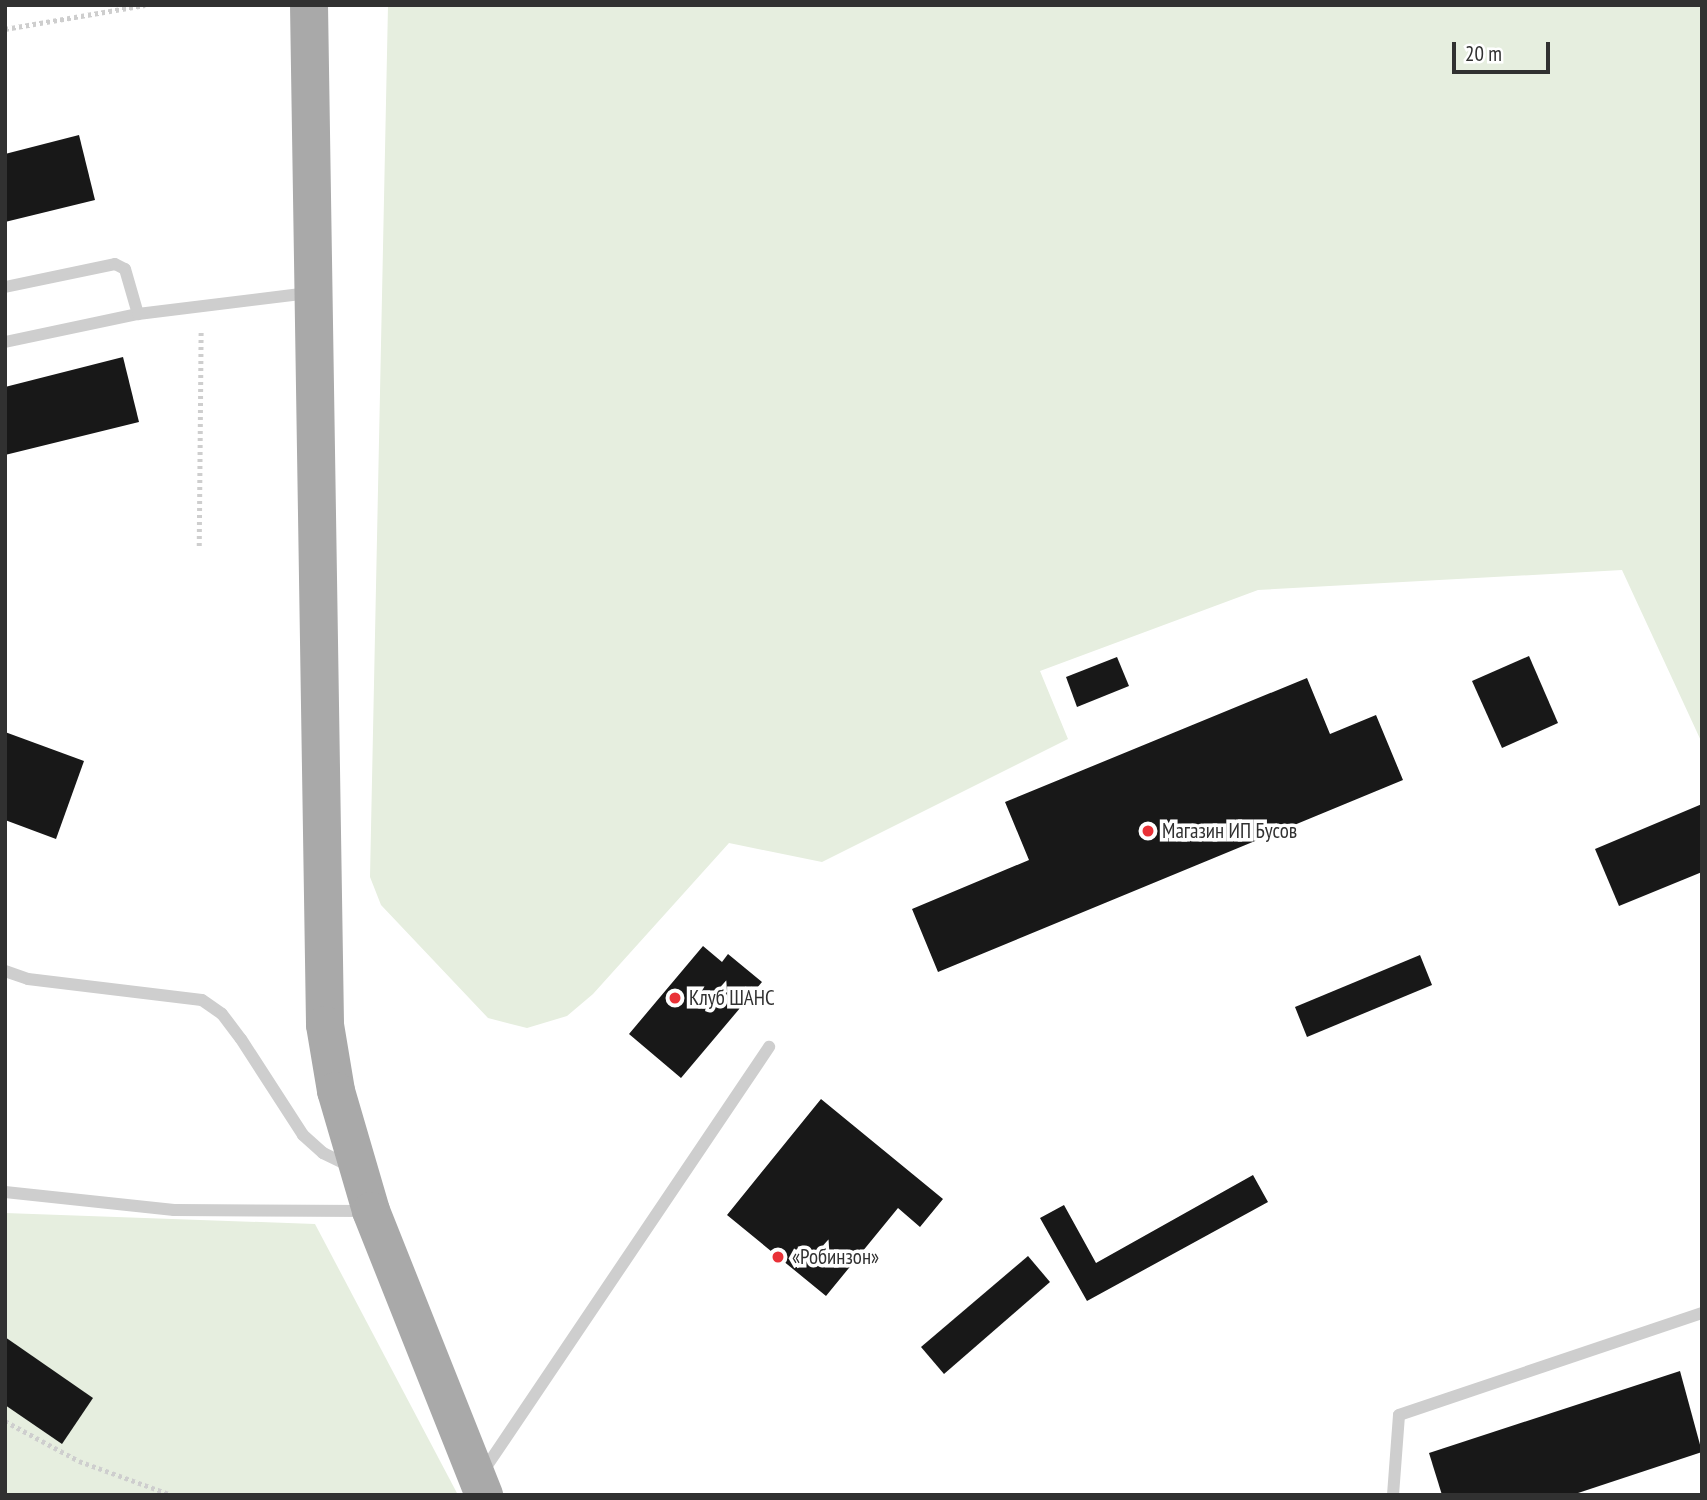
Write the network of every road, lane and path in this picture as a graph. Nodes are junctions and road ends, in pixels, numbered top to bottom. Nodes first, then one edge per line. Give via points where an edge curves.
1 (145, 5) edge
2 (309, 5) edge
3 (5, 29) edge
4 (5, 287) edge
5 (315, 292) junction
6 (202, 304) junction
7 (138, 314) junction
8 (5, 342) edge
9 (199, 546) dead end
10 (5, 971) edge
11 (769, 1047) dead end
12 (357, 1169) junction
13 (5, 1192) edge
14 (371, 1211) junction
15 (1702, 1313) edge
16 (5, 1421) edge
17 (481, 1487) edge
18 (172, 1495) edge
19 (1393, 1495) edge

1 - 3 path
2 - 5 main road
4 - 7 lane via 115,264 125,269
5 - 6 lane
5 - 12 main road via 325,1025
6 - 7 lane
6 - 9 path
7 - 8 lane
10 - 12 lane via 28,979 202,1000 234,1031 303,1135 323,1153
11 - 17 lane
12 - 14 main road
13 - 14 lane via 174,1210
14 - 17 main road
15 - 19 lane via 1398,1415
16 - 18 path via 79,1461

